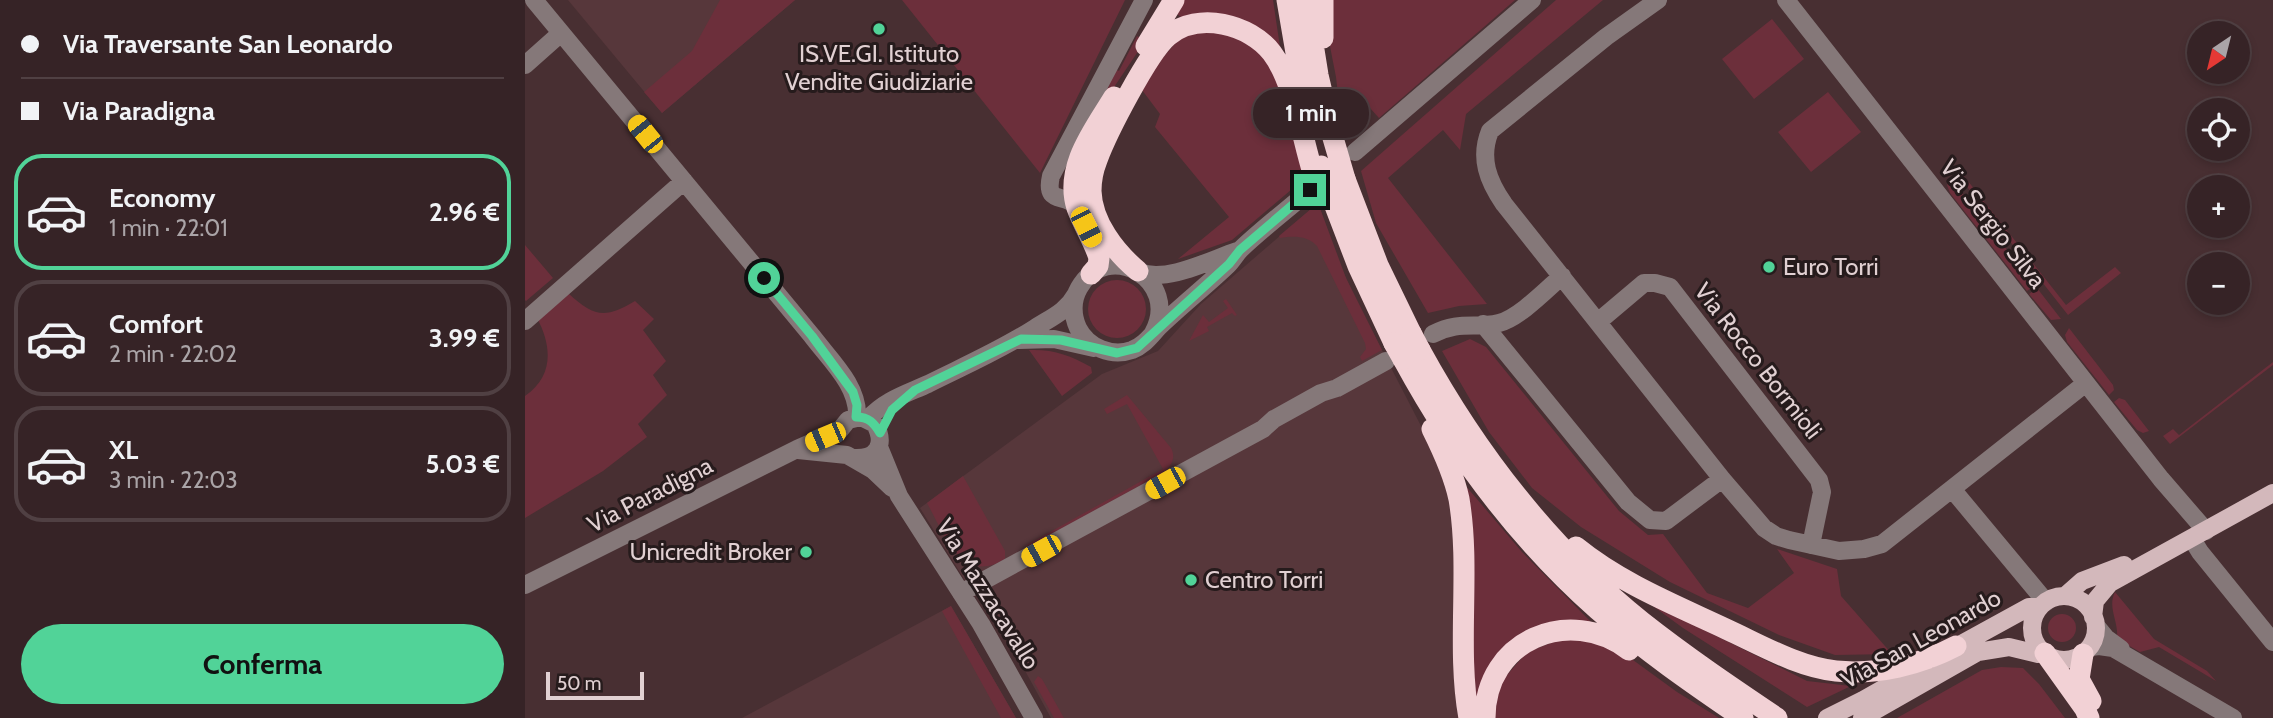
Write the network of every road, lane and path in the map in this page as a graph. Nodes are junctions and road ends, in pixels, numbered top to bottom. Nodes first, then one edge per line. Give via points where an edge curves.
1 (534, 0) edge
2 (1145, 0) edge
3 (1174, 0) edge
4 (1287, 0) edge
5 (1306, 0) edge
6 (1323, 0) edge
7 (1532, 0) edge
8 (1658, 0) edge
9 (1786, 0) edge
10 (1519, 8) edge
11 (561, 33) junction
12 (525, 65) edge
13 (1331, 131) junction
14 (1355, 152) dead end
15 (1069, 165) junction
16 (684, 181) junction
17 (1324, 183) junction
18 (1085, 206) junction
19 (1243, 248) junction
20 (1138, 271) junction
21 (1562, 276) junction
22 (1084, 283) junction
23 (525, 321) edge
24 (1599, 321) junction
25 (1483, 324) junction
26 (1153, 333) junction
27 (812, 336) junction
28 (1019, 340) junction
29 (1406, 349) junction
30 (1103, 350) junction
31 (2086, 383) junction
32 (915, 390) junction
33 (864, 394) junction
34 (896, 397) junction
35 (862, 418) junction
36 (840, 430) junction
37 (879, 440) junction
38 (797, 449) junction
39 (850, 457) junction
40 (1722, 478) junction
41 (2161, 479) junction
42 (1503, 480) junction
43 (1952, 489) junction
44 (2273, 493) edge
45 (899, 496) junction
46 (2193, 538) junction
47 (1811, 545) junction
48 (2155, 557) junction
49 (525, 585) edge
50 (961, 593) junction
51 (2065, 596) junction
52 (2043, 605) junction
53 (2095, 622) junction
54 (2273, 642) edge
55 (1956, 646) junction
56 (2041, 650) junction
57 (2087, 651) junction
58 (2147, 667) junction
59 (1739, 715) edge
60 (1772, 715) edge
61 (1034, 718) edge
62 (1469, 718) edge
63 (1485, 718) edge
64 (1827, 718) edge
65 (1862, 718) edge
66 (2089, 718) edge
67 (2100, 718) edge
68 (2233, 718) edge

1 - 11 street
2 - 15 street
3 - 15 highway via 1082,152
4 - 17 highway
5 - 13 highway
6 - 13 highway via 1321,26
7 - 10 street
8 - 21 street via 1490,131 1485,145 1489,178 1498,195
9 - 31 street, Via Sergio Silva
10 - 14 street
11 - 12 street
11 - 16 street
13 - 17 highway, bridge
15 - 18 highway via 1074,193
16 - 23 street
16 - 27 street
17 - 18 highway via 1273,54 1242,29 1194,25 1177,30 1162,42 1132,91 1094,167
17 - 19 street, Via Paradigna
17 - 29 highway via 1364,280
17 - 29 highway via 1378,265
18 - 20 highway
18 - 22 highway via 1099,258
19 - 20 street, Via Paradigna via 1172,272 1152,275
19 - 26 street, Via Paradigna
20 - 22 street, Via Paradigna via 1110,266
20 - 26 street via 1159,299
21 - 24 street
21 - 25 street via 1515,315
22 - 28 street, Via Paradigna via 1064,311
22 - 30 street via 1073,305 1077,326 1084,338
24 - 40 street
24 - 47 street, Via Rocco Bormioli via 1644,283 1670,287 1819,480 1822,492
25 - 29 street via 1456,326
25 - 40 street via 1628,502 1650,520 1666,521
26 - 30 street, Via Paradigna via 1131,350
27 - 33 street
27 - 35 street via 853,392
28 - 30 street, Via Paradigna via 1054,339
28 - 32 street, Via Paradigna
29 - 42 highway
29 - 50 street
29 - 59 highway via 1432,409 1470,468 1535,548 1618,626
29 - 62 highway via 1415,394 1459,500
31 - 41 street, Via Sergio Silva
31 - 43 street
32 - 34 street, Via Paradigna
32 - 37 street, Via Paradigna via 892,410
33 - 34 street, Via Paradigna via 882,400
33 - 35 street via 869,407
34 - 35 street, Via Paradigna
35 - 36 street, Via Paradigna via 848,420
35 - 37 street via 875,424
36 - 38 street, Via Paradigna
36 - 39 street via 841,449
37 - 39 street via 872,455
37 - 45 street, Via Mazzacavallo
38 - 39 street
38 - 49 street, Via Paradigna
39 - 45 street, Via Mazzacavallo via 873,470
40 - 47 street via 1764,528
41 - 46 street, Via Sergio Silva
41 - 46 street, Via Sergio Silva
42 - 55 highway via 1602,566 1796,661 1834,671 1871,671 1906,665
42 - 60 highway via 1550,536 1610,594 1675,647
43 - 47 street via 1882,544 1839,551
43 - 52 street
44 - 46 main road
45 - 50 street, Via Mazzacavallo
46 - 48 main road
46 - 54 street
48 - 51 main road via 2085,580
48 - 53 main road via 2104,588 2095,601
50 - 61 street, Via Mazzacavallo
51 - 52 main road
51 - 53 main road via 2090,608
52 - 55 main road, Via San Leonardo via 2029,607
52 - 56 main road via 2032,629
53 - 57 main road
53 - 58 street via 2114,644
55 - 64 main road, Via San Leonardo
56 - 57 main road via 2066,660
56 - 65 main road, Via San Leonardo via 2038,654 2009,647 1973,655
56 - 66 highway
57 - 58 street via 2099,646 2113,648
57 - 67 highway via 2079,679
58 - 68 street
59 - 63 highway via 1705,703 1609,637 1571,629 1536,638 1505,661 1490,686

